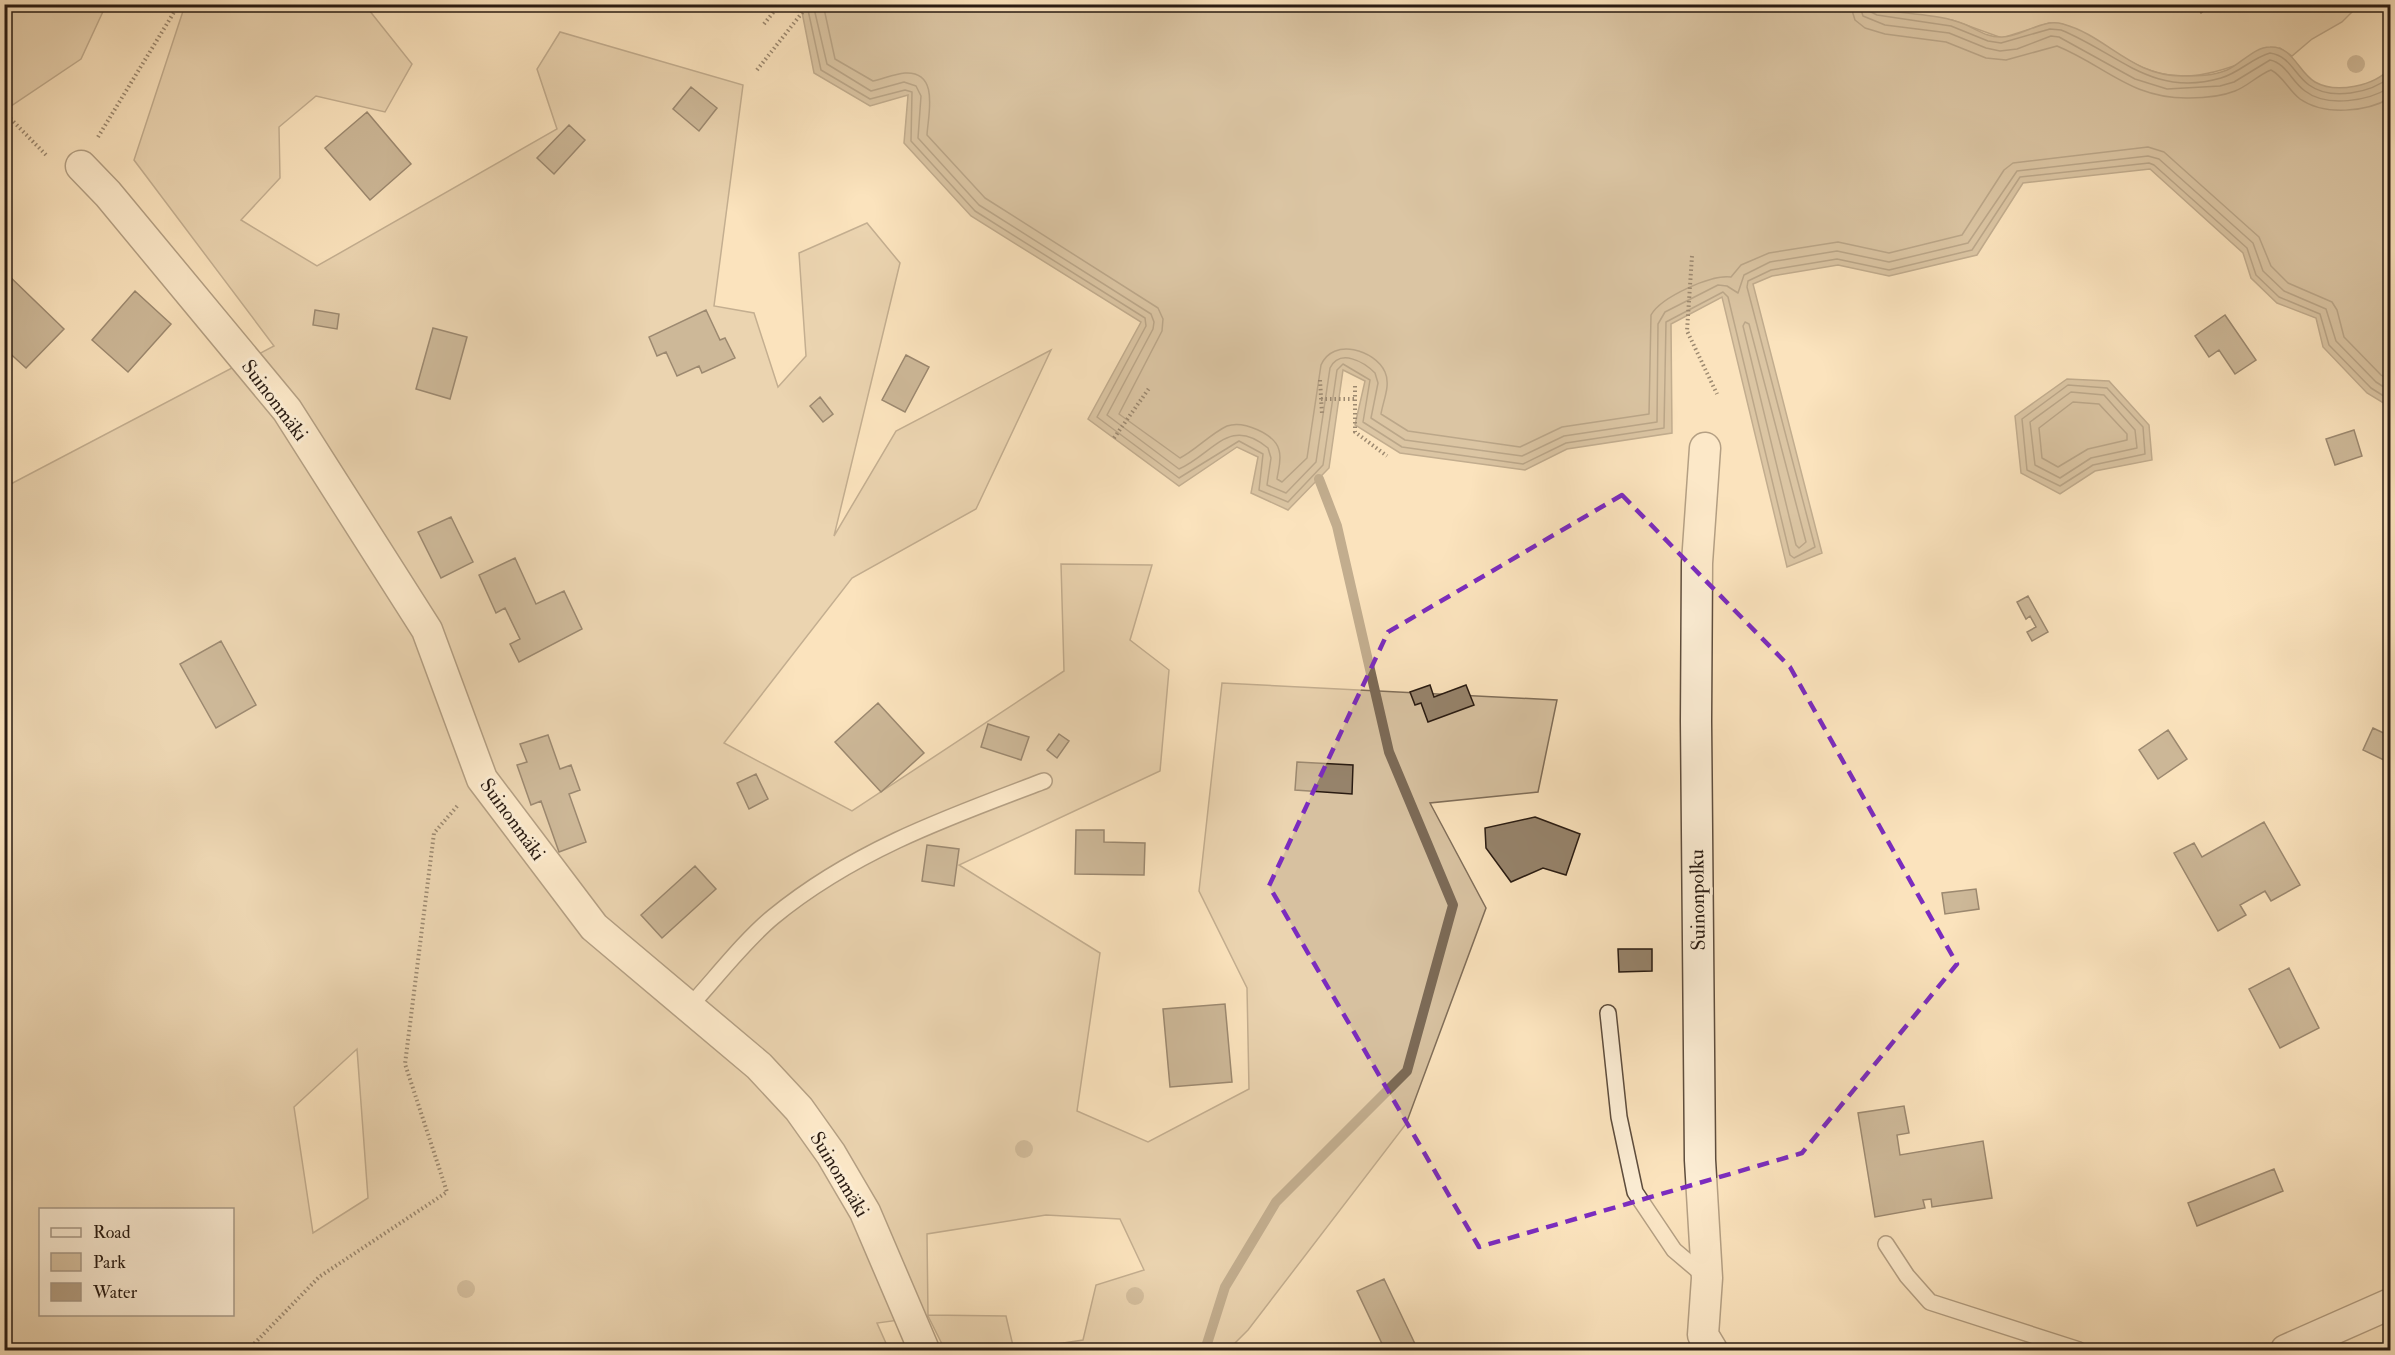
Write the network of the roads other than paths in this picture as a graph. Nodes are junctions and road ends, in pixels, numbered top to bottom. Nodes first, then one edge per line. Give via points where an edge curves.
1 (81, 166) road end
2 (1705, 448) dead end
3 (1044, 781) dead end
4 (689, 1007) junction
5 (1608, 1013) dead end
6 (1886, 1244) dead end
7 (1707, 1278) junction
8 (2391, 1304) edge
9 (924, 1350) edge
10 (1712, 1350) edge
11 (2079, 1350) edge
12 (2286, 1350) edge

1 - 4 street, Suinonmäki via 287,410 427,630 482,779 594,927
2 - 7 street, Suinonpolku via 1697,563 1696,721 1700,1160
3 - 4 lane via 929,824 840,868 771,918
4 - 9 street, Suinonmäki via 759,1066 799,1109 831,1154 865,1212
5 - 7 lane via 1619,1117 1635,1192 1674,1250
6 - 11 lane via 1930,1302
7 - 10 street, Suinonpolku via 1703,1335
8 - 12 street

